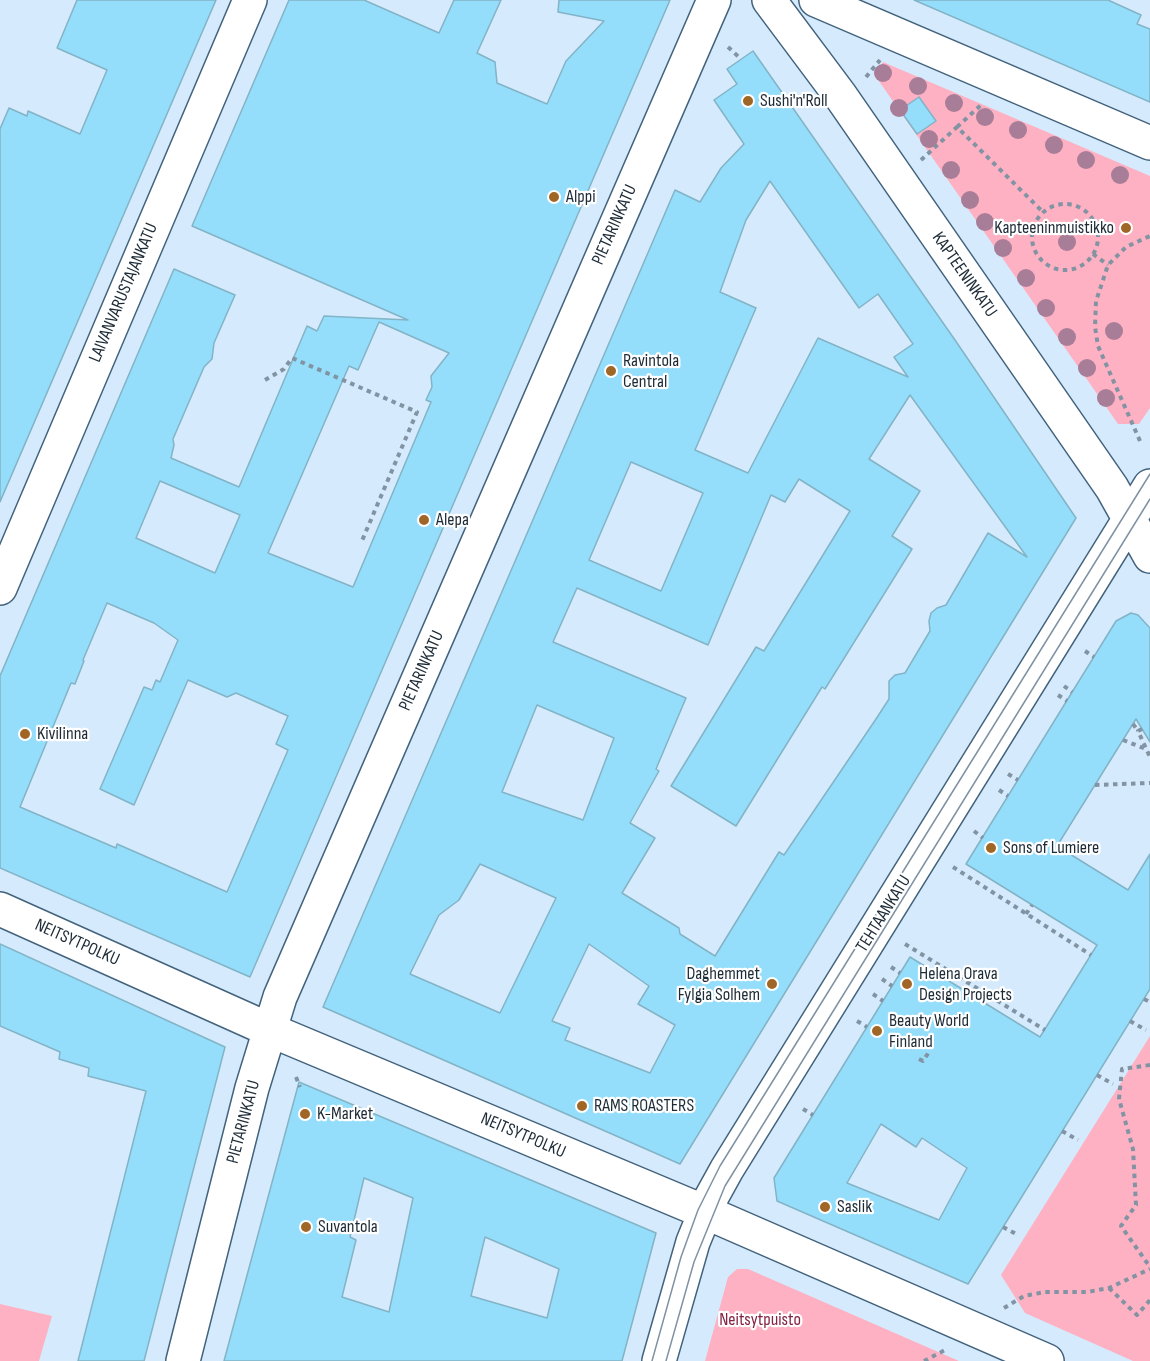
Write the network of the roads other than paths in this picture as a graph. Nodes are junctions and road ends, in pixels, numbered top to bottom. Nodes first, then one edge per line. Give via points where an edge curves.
1 (250, 0) edge
2 (714, 0) edge
3 (769, 0) edge
4 (816, 0) edge
5 (1150, 143) edge
6 (1150, 486) edge
7 (1129, 519) junction
8 (1150, 556) edge
9 (0, 588) edge
10 (0, 909) edge
11 (270, 1030) junction
12 (705, 1212) junction
13 (183, 1361) edge
14 (659, 1361) edge
15 (1047, 1361) edge

1 - 9 street, LAIVANVARUSTAJANKATU
2 - 11 street, PIETARINKATU via 280,997
3 - 7 street, KAPTEENINKATU via 840,94 1112,488
4 - 5 street
6 - 7 street, TEHTAANKATU
7 - 8 street, KAPTEENINKATU
7 - 12 street, TEHTAANKATU via 726,1169
10 - 11 street, NEITSYTPOLKU
11 - 12 street, NEITSYTPOLKU
11 - 13 street, PIETARINKATU
12 - 14 street, TEHTAANKATU
12 - 15 street, NEITSYTPOLKU

